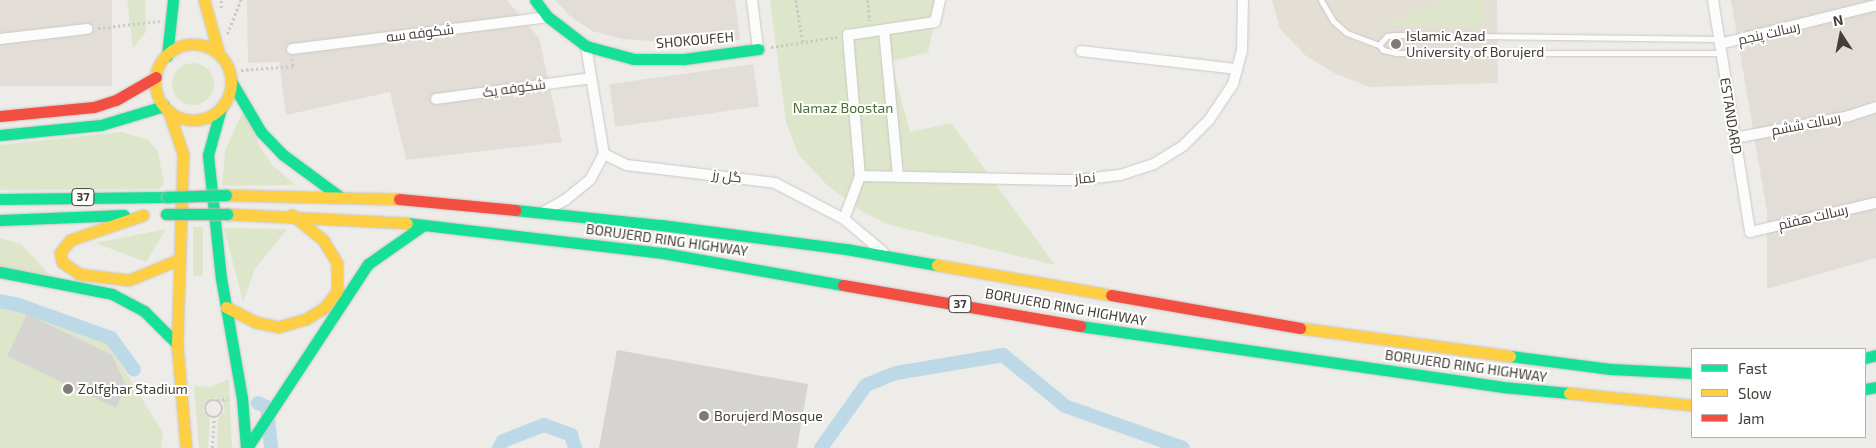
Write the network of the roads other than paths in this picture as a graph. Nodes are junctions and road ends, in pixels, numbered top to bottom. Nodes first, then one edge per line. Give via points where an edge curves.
1 (172, 0) edge
2 (204, 0) edge
3 (535, 0) edge
4 (752, 0) edge
5 (940, 0) edge
6 (1243, 0) edge
7 (1321, 0) edge
8 (1713, 0) edge
9 (1876, 5) edge
10 (548, 18) junction
11 (86, 29) road end
12 (884, 30) junction
13 (0, 39) edge
14 (1379, 44) junction
15 (1720, 45) junction
16 (586, 46) junction
17 (758, 49) joint
18 (292, 50) road end
19 (1080, 51) dead end
20 (219, 54) junction
21 (167, 56) junction
22 (1237, 68) junction
23 (230, 76) junction
24 (156, 77) junction
25 (591, 78) junction
26 (436, 98) dead end
27 (1876, 107) edge
28 (166, 108) junction
29 (221, 108) junction
30 (0, 116) edge
31 (0, 135) edge
32 (1735, 138) junction
33 (604, 154) junction
34 (898, 174) junction
35 (860, 176) junction
36 (339, 196) junction
37 (0, 199) edge
38 (1876, 203) edge
39 (542, 212) junction
40 (143, 215) junction
41 (292, 215) junction
42 (844, 219) junction
43 (0, 220) edge
44 (424, 225) junction
45 (1750, 232) joint
46 (890, 257) junction
47 (180, 259) junction
48 (0, 272) edge
49 (226, 307) junction
50 (177, 344) junction
51 (1691, 372) edge
52 (1691, 405) edge
53 (186, 448) edge
54 (247, 448) edge

1 - 21 main road via 173,20
2 - 20 main road
3 - 10 main road, SHOKOUFEH
4 - 17 street
5 - 12 street via 935,22
6 - 22 street, نماز via 1242,51
7 - 14 lane via 1333,21 1347,33
8 - 15 street, ESTANDARD
9 - 15 street, رسالت پنجم
10 - 16 main road, SHOKOUFEH
10 - 18 street, شکوفه سه
11 - 13 street
12 - 34 street
12 - 35 street via 848,35
14 - 15 lane via 1383,50 1396,53
14 - 15 lane via 1387,36 1395,34
15 - 32 street, ESTANDARD
16 - 17 main road, SHOKOUFEH via 634,59 684,59
16 - 25 street
19 - 22 street
20 - 21 main road via 192,44
20 - 23 main road
21 - 24 main road
22 - 34 street, نماز via 1233,84 1209,120 1183,146 1154,164 1120,175 1077,180
23 - 29 main road via 227,100
23 - 36 main road via 261,132 282,154
24 - 28 main road via 157,92
24 - 30 main road via 100,105
25 - 26 street, شکوفه یک
25 - 33 street
27 - 32 street, رسالت ششم via 1849,116
28 - 29 main road via 176,116 195,120 214,114
28 - 31 main road via 122,122
28 - 47 main road via 183,154
29 - 49 main road via 208,155
32 - 45 street, ESTANDARD
33 - 39 street via 590,180 565,200
33 - 42 street, گل رز via 627,165 775,183
34 - 35 street, نماز
35 - 42 street
36 - 37 main road, BORUJERD RING HIGHWAY / 37, bridge
36 - 39 main road, BORUJERD RING HIGHWAY / 37
38 - 45 street, رسالت هفتم
39 - 46 main road, BORUJERD RING HIGHWAY / 37
40 - 41 main road, BORUJERD RING HIGHWAY / 37, bridge
40 - 43 main road, 37
40 - 47 main road via 70,240 60,253 62,262 79,274 129,280
41 - 44 main road, BORUJERD RING HIGHWAY / 37
41 - 49 main road via 323,240 337,263 337,290 325,307 306,319 278,327 255,322
42 - 46 street, گل رز
44 - 52 main road, BORUJERD RING HIGHWAY / 37 via 663,253 1080,326 1502,387
44 - 54 main road via 368,264
46 - 51 main road, BORUJERD RING HIGHWAY / 37 via 1296,327 1610,369
47 - 50 main road
48 - 50 main road via 112,294 144,310
49 - 54 main road
50 - 53 main road

